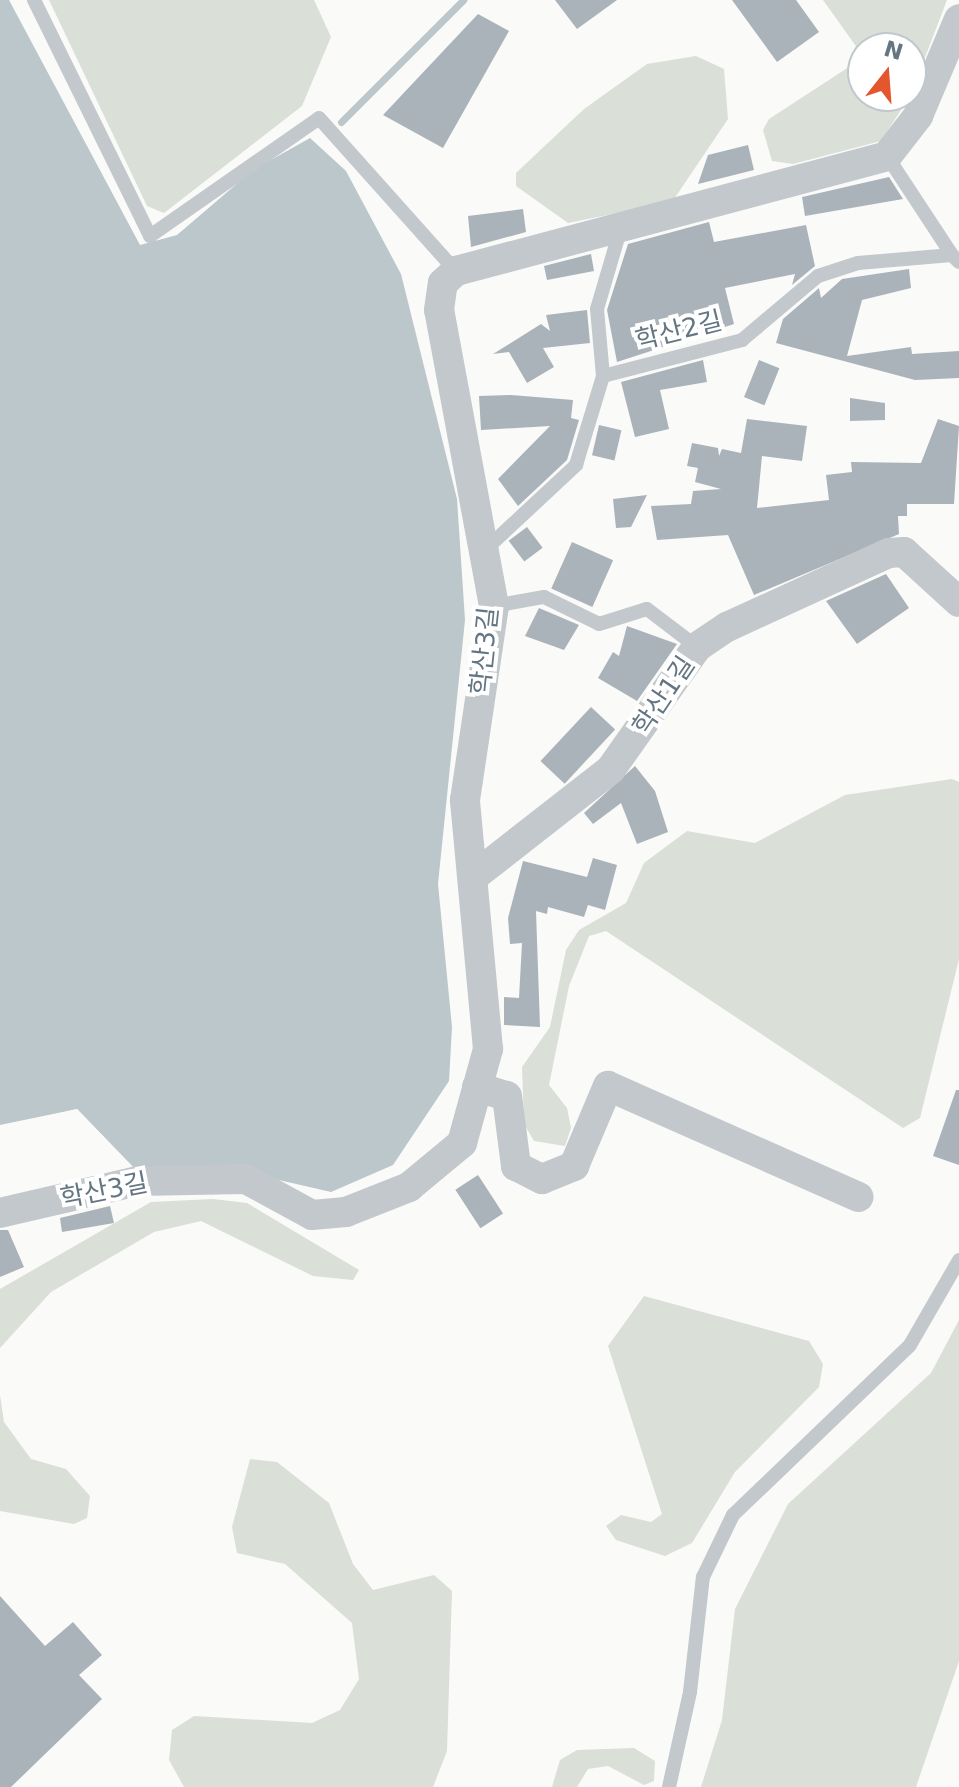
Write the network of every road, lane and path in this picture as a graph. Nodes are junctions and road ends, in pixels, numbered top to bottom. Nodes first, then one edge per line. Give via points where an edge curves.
1 (34, 0) edge
2 (959, 19) edge
3 (887, 156) junction
4 (620, 231) junction
5 (955, 258) edge
6 (456, 271) junction
7 (603, 376) junction
8 (483, 552) junction
9 (959, 602) edge
10 (494, 606) junction
11 (697, 647) junction
12 (473, 877) junction
13 (477, 1087) junction
14 (859, 1197) dead end
15 (0, 1213) edge
16 (959, 1260) edge
17 (669, 1787) edge

1 - 6 lane via 150,236 319,118
2 - 3 street via 918,116
3 - 4 street
3 - 5 lane
4 - 6 street
4 - 7 lane via 597,309
5 - 7 lane, 학산2길 via 858,263 818,276 742,340
6 - 8 street, 학산3길 via 443,283 439,310
7 - 8 lane via 576,465
8 - 10 street, 학산3길
9 - 11 street, 학산1길 via 904,552 889,553
10 - 11 lane via 544,597 599,624 647,609
10 - 12 street, 학산3길 via 465,800
11 - 12 street, 학산1길 via 611,769
12 - 13 street, 학산3길 via 488,1049
13 - 14 street via 507,1096 516,1166 542,1179 574,1166 608,1086
13 - 15 street, 학산3길 via 462,1143 409,1187 346,1212 312,1215 246,1179 137,1181
16 - 17 lane via 910,1345 733,1515 703,1577 690,1692

